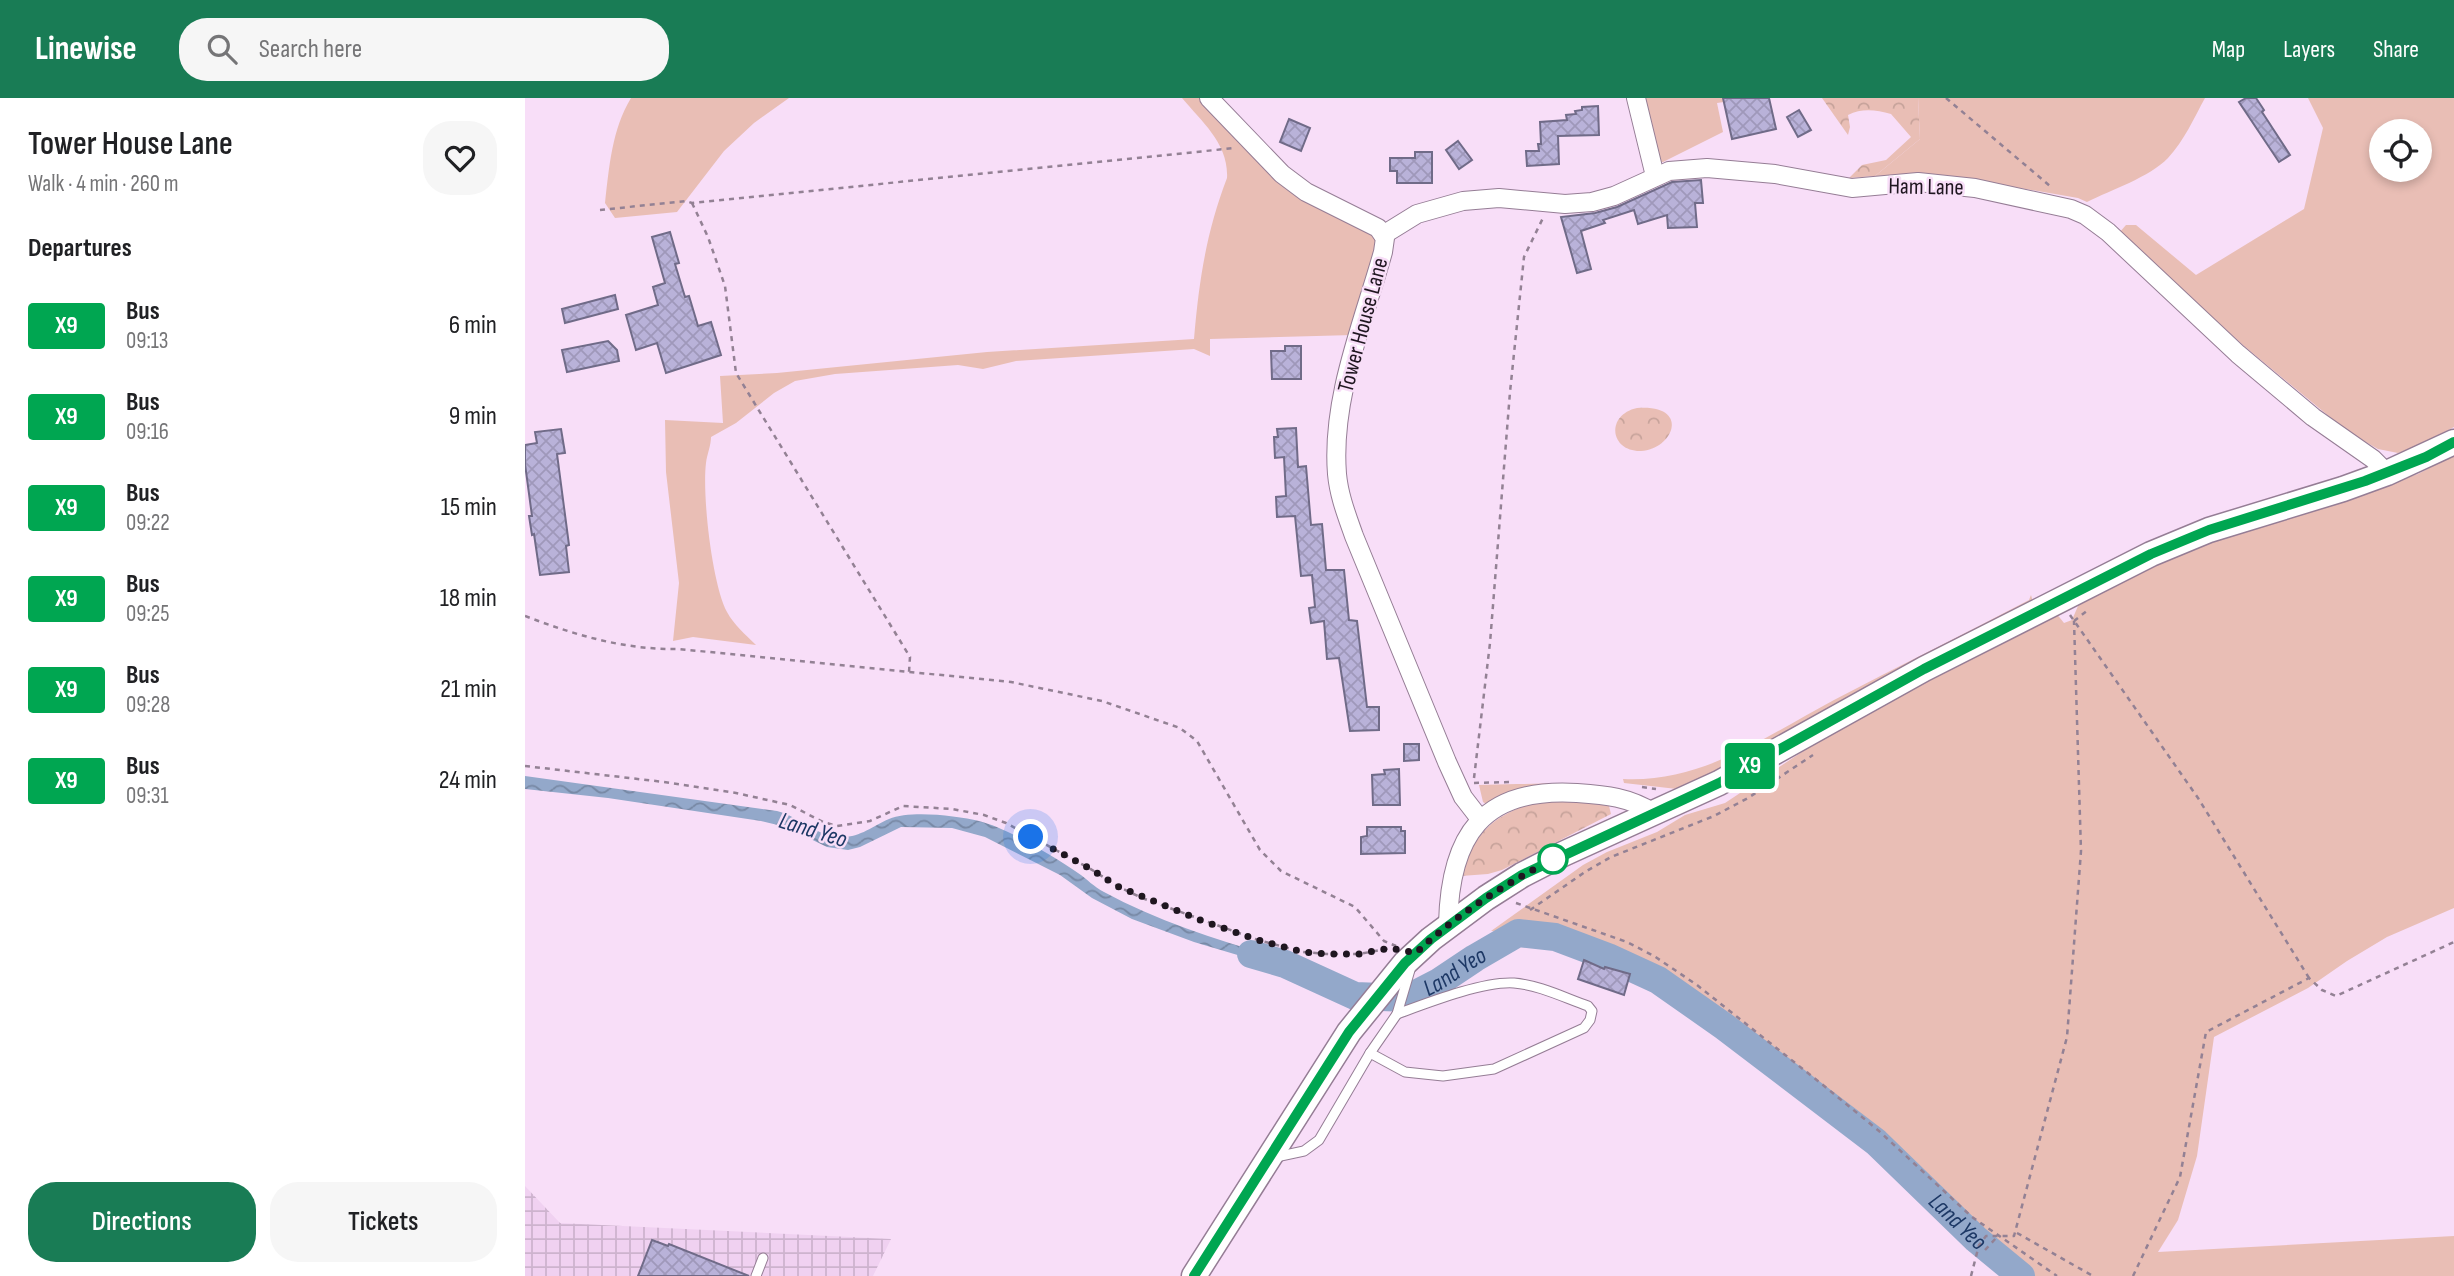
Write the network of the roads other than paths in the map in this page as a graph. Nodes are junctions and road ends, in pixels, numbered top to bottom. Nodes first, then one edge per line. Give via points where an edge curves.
1 (1209, 98) edge
2 (1636, 98) edge
3 (1655, 176) junction
4 (1383, 235) junction
5 (2454, 442) edge
6 (2387, 473) junction
7 (1654, 813) junction
8 (1481, 819) junction
9 (1448, 925) junction
10 (1410, 958) junction
11 (1397, 1014) junction
12 (1370, 1053) junction
13 (1271, 1158) junction
14 (763, 1258) dead end
15 (756, 1276) edge
16 (1194, 1276) edge

1 - 4 street, Tower House Lane via 1282,174
2 - 3 street
3 - 4 street, Ham Lane via 1592,202 1463,201 1417,214
3 - 6 street, Ham Lane via 1680,169 1720,168 1852,188 1931,182 1994,191 2085,215 2238,354
4 - 8 street, Tower House Lane via 1385,244 1343,396 1337,477 1354,537 1447,762 1470,808
5 - 6 main road
6 - 7 main road via 2209,530 2151,554
7 - 8 street via 1623,798 1549,792 1510,800
7 - 9 main road via 1522,875
8 - 9 street via 1468,836 1453,874
9 - 10 main road
10 - 11 lane
10 - 13 main road via 1342,1042
11 - 12 lane
11 - 12 lane via 1440,998 1514,983 1592,1011 1584,1028 1494,1069 1443,1076 1405,1072
12 - 13 lane via 1319,1140 1304,1151
13 - 16 main road
14 - 15 lane

